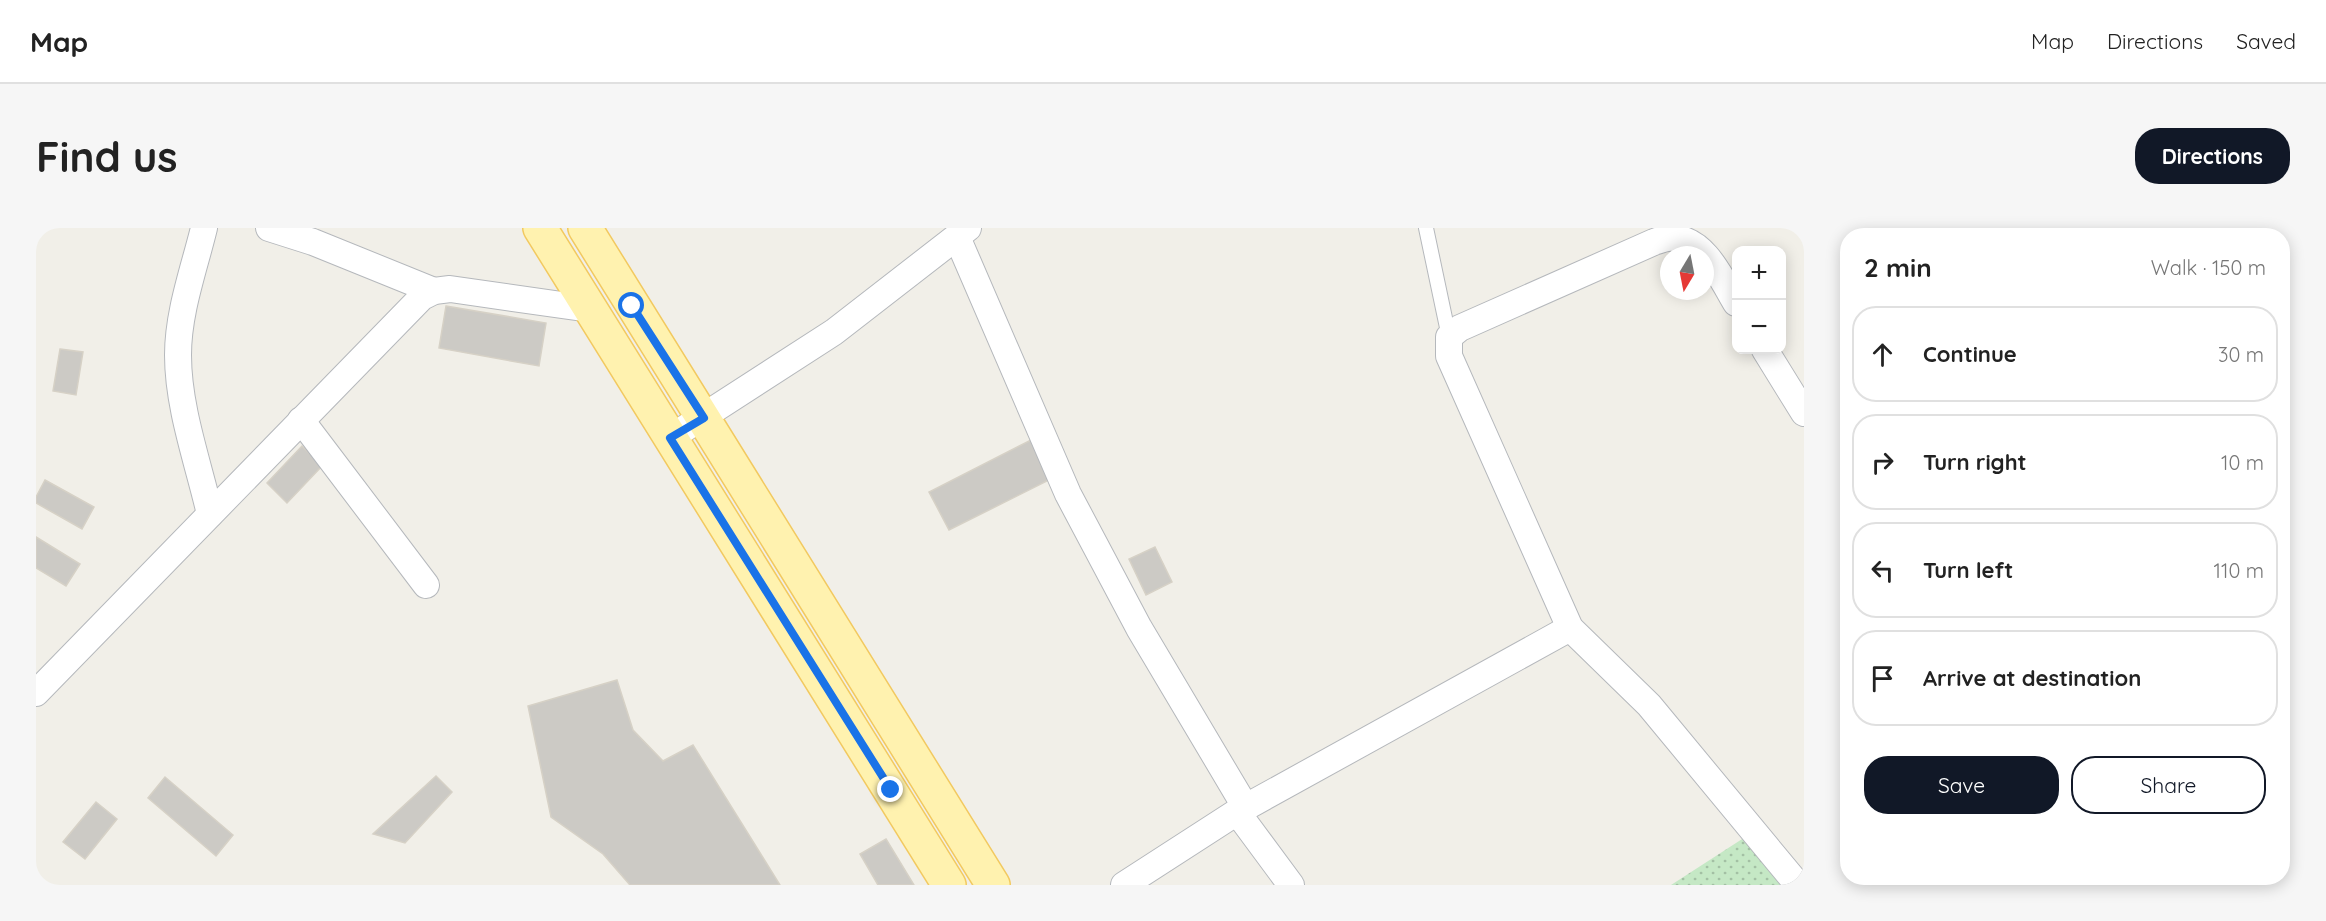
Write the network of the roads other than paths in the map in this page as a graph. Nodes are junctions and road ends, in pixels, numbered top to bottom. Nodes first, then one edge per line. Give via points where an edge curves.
1 (204, 228) edge
2 (269, 228) edge
3 (540, 228) edge
4 (585, 228) edge
5 (1426, 228) edge
6 (962, 232) edge
7 (434, 291) junction
8 (1735, 300) edge
9 (590, 309) junction
10 (1449, 337) junction
11 (1767, 354) edge
12 (1804, 413) edge
13 (704, 418) junction
14 (301, 420) junction
15 (670, 438) junction
16 (210, 513) junction
17 (426, 585) dead end
18 (1570, 628) junction
19 (36, 693) edge
20 (1242, 810) junction
21 (949, 885) edge
22 (993, 885) edge
23 (1124, 885) edge
24 (1291, 885) edge
25 (1798, 885) edge

1 - 16 street via 182,318 178,354 185,410
2 - 7 street
3 - 9 main road
4 - 13 main road
5 - 10 lane
6 - 13 street via 834,332
6 - 20 street via 1068,494
7 - 9 street via 450,289
7 - 14 street via 422,297
8 - 10 street via 1708,257 1690,243 1673,238 1654,242 1460,328
9 - 15 main road
10 - 18 street via 1449,356
11 - 12 street
13 - 15 street
13 - 22 main road
14 - 16 street
14 - 17 street
15 - 21 main road
16 - 19 street
18 - 20 street
18 - 25 street via 1649,705
20 - 23 street
20 - 24 street

